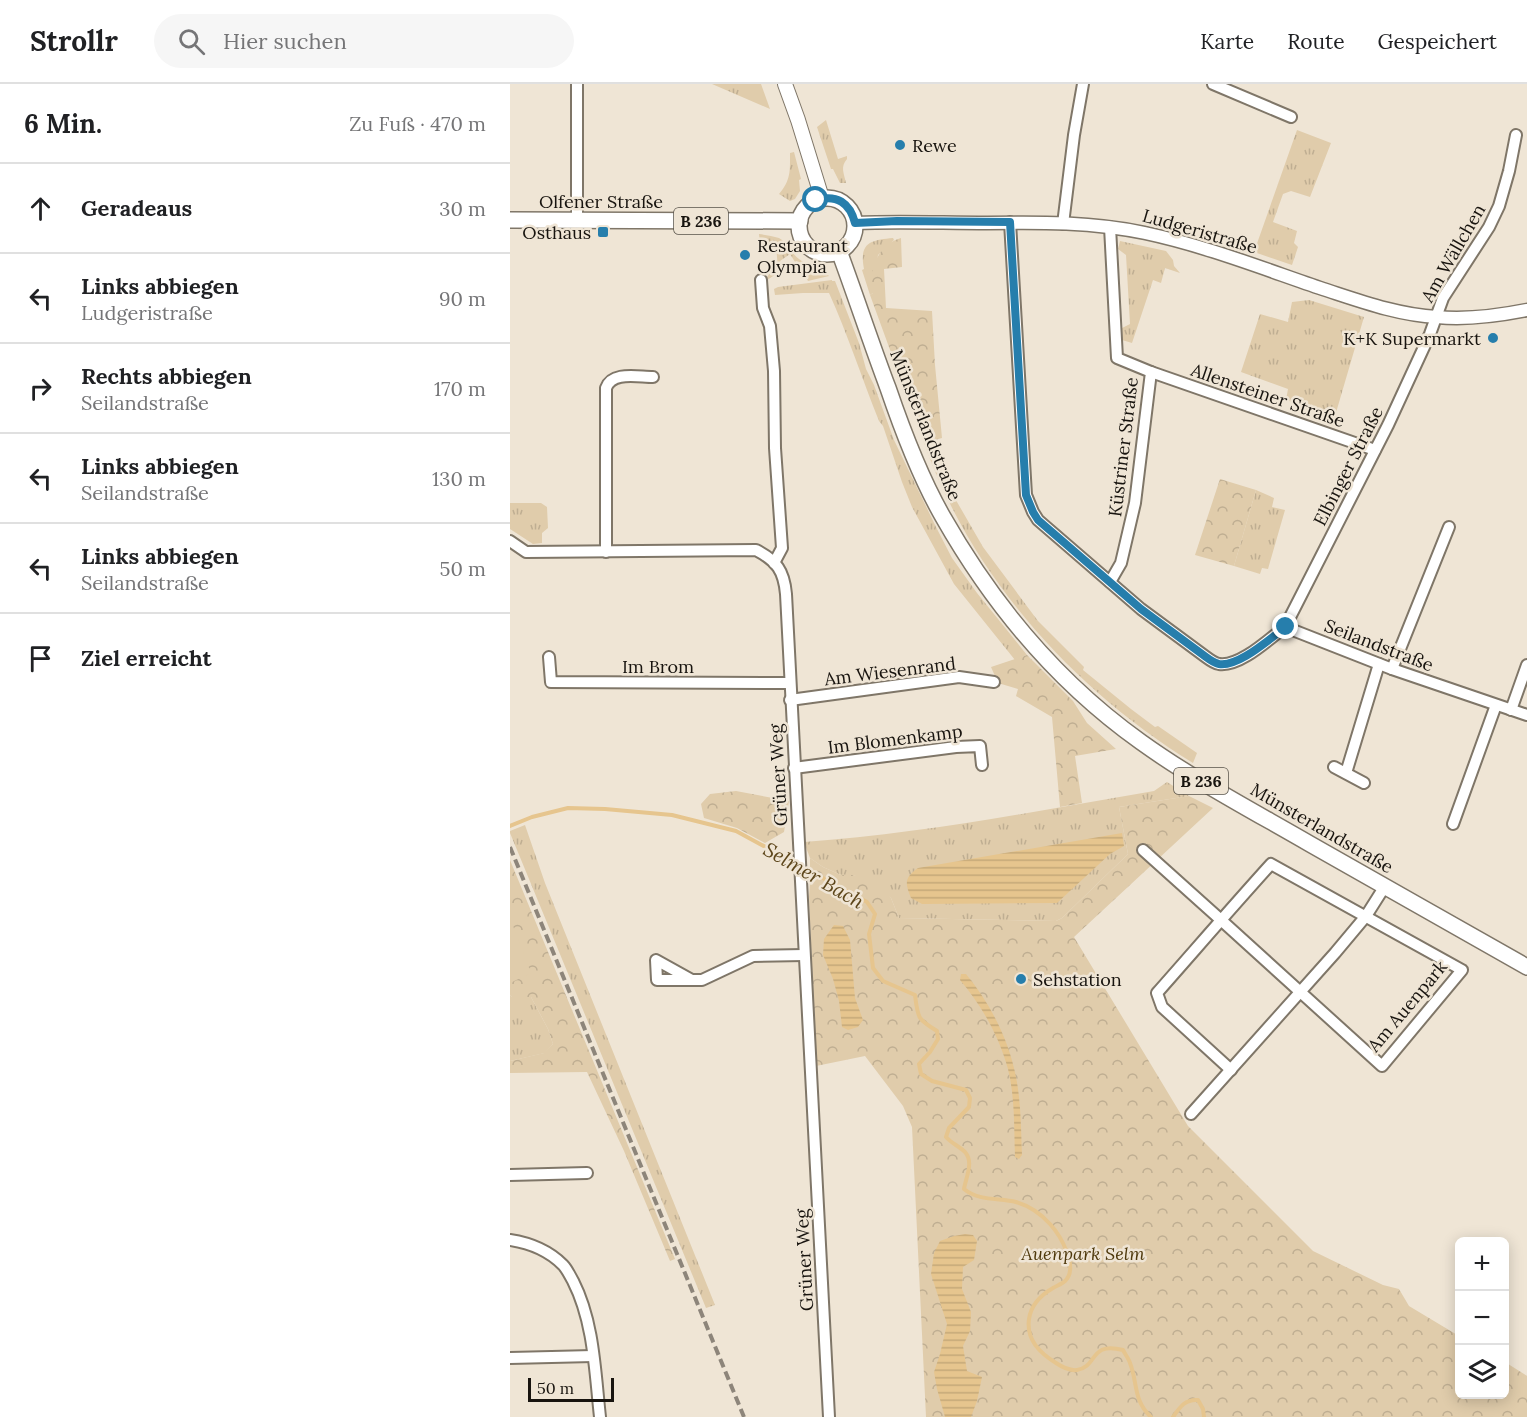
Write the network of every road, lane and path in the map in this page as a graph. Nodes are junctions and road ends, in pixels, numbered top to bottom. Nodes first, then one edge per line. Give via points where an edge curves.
1 (577, 84) edge
2 (785, 84) edge
3 (1083, 84) edge
4 (1213, 84) edge
5 (1291, 117) dead end
6 (1516, 135) dead end
7 (822, 198) junction
8 (510, 220) edge
9 (577, 220) junction
10 (800, 221) junction
11 (1010, 222) junction
12 (855, 223) junction
13 (1063, 224) junction
14 (1110, 226) junction
15 (839, 251) junction
16 (761, 280) dead end
17 (1527, 310) edge
18 (1435, 317) junction
19 (1150, 372) junction
20 (653, 377) dead end
21 (1375, 450) junction
22 (1449, 527) dead end
23 (510, 541) edge
24 (606, 552) junction
25 (774, 563) junction
26 (1110, 582) junction
27 (1286, 627) junction
28 (549, 657) dead end
29 (1379, 664) junction
30 (1527, 665) edge
31 (1392, 669) junction
32 (994, 682) dead end
33 (789, 683) junction
34 (790, 700) junction
35 (1496, 705) junction
36 (1511, 710) junction
37 (1527, 715) edge
38 (982, 765) dead end
39 (1334, 767) dead end
40 (794, 768) junction
41 (1346, 773) junction
42 (1364, 783) dead end
43 (1453, 824) dead end
44 (1143, 850) dead end
45 (1385, 886) junction
46 (1366, 916) junction
47 (1221, 920) junction
48 (804, 955) junction
49 (1527, 967) edge
50 (692, 980) dead end
51 (1300, 992) junction
52 (1231, 1070) junction
53 (1191, 1114) dead end
54 (587, 1173) dead end
55 (510, 1174) edge
56 (510, 1240) edge
57 (593, 1356) junction
58 (510, 1358) edge
59 (600, 1417) edge
60 (829, 1417) edge

1 - 9 street
2 - 7 main road
3 - 13 street
4 - 5 street
6 - 18 street, Am Wällchen via 1499,206
7 - 10 main road via 807,206
7 - 12 main road via 846,205
8 - 9 main road, Olfener Straße / B 236
9 - 10 main road, Olfener Straße / B 236
10 - 15 main road via 803,241 813,250 826,254
11 - 12 street, Ludgeristraße
11 - 13 street, Ludgeristraße
11 - 26 street via 1026,495 1038,520
12 - 15 main road via 851,240
13 - 14 street, Ludgeristraße
14 - 18 street, Ludgeristraße via 1196,246 1385,308
14 - 19 street, Küstriner Straße via 1117,358
15 - 45 main road, Münsterlandstraße / B 236 via 924,480 975,571 1015,624 1056,670 1138,741
16 - 25 street via 774,371 782,548
17 - 18 street, Ludgeristraße via 1491,317
18 - 21 street, Elbinger Straße
19 - 21 street, Allensteiner Straße
19 - 26 street, Küstriner Straße via 1135,503 1121,563
20 - 24 street via 618,377 608,382 606,388
21 - 27 street, Elbinger Straße
22 - 31 street
23 - 24 street via 526,552
24 - 25 street via 756,550
25 - 33 street, Grüner Weg via 785,583
26 - 27 street via 1217,664 1242,658
27 - 29 street, Seilandstraße
28 - 33 street, Im Brom via 551,682
29 - 31 street, Seilandstraße
29 - 41 street
30 - 36 street
31 - 35 street, Seilandstraße
32 - 34 street, Am Wiesenrand via 959,677
33 - 34 street, Grüner Weg
34 - 40 street, Grüner Weg
35 - 36 street, Seilandstraße
35 - 43 street
36 - 37 street, Seilandstraße
38 - 40 street, Im Blomenkamp via 980,746
39 - 41 street
40 - 48 street, Grüner Weg
41 - 42 street
44 - 47 street, Am Auenpark
45 - 46 street
45 - 49 main road, Münsterlandstraße / B 236
46 - 47 street, Am Auenpark via 1271,864
46 - 51 street
46 - 51 street, Am Auenpark via 1462,970 1382,1066
47 - 51 street, Am Auenpark
47 - 52 street, Am Auenpark via 1157,993 1162,1007
48 - 50 street via 753,956 702,980
48 - 60 street, Grüner Weg
51 - 52 street
52 - 53 street
54 - 55 street
56 - 57 street via 525,1242 565,1266 579,1294
57 - 58 street
57 - 59 street

